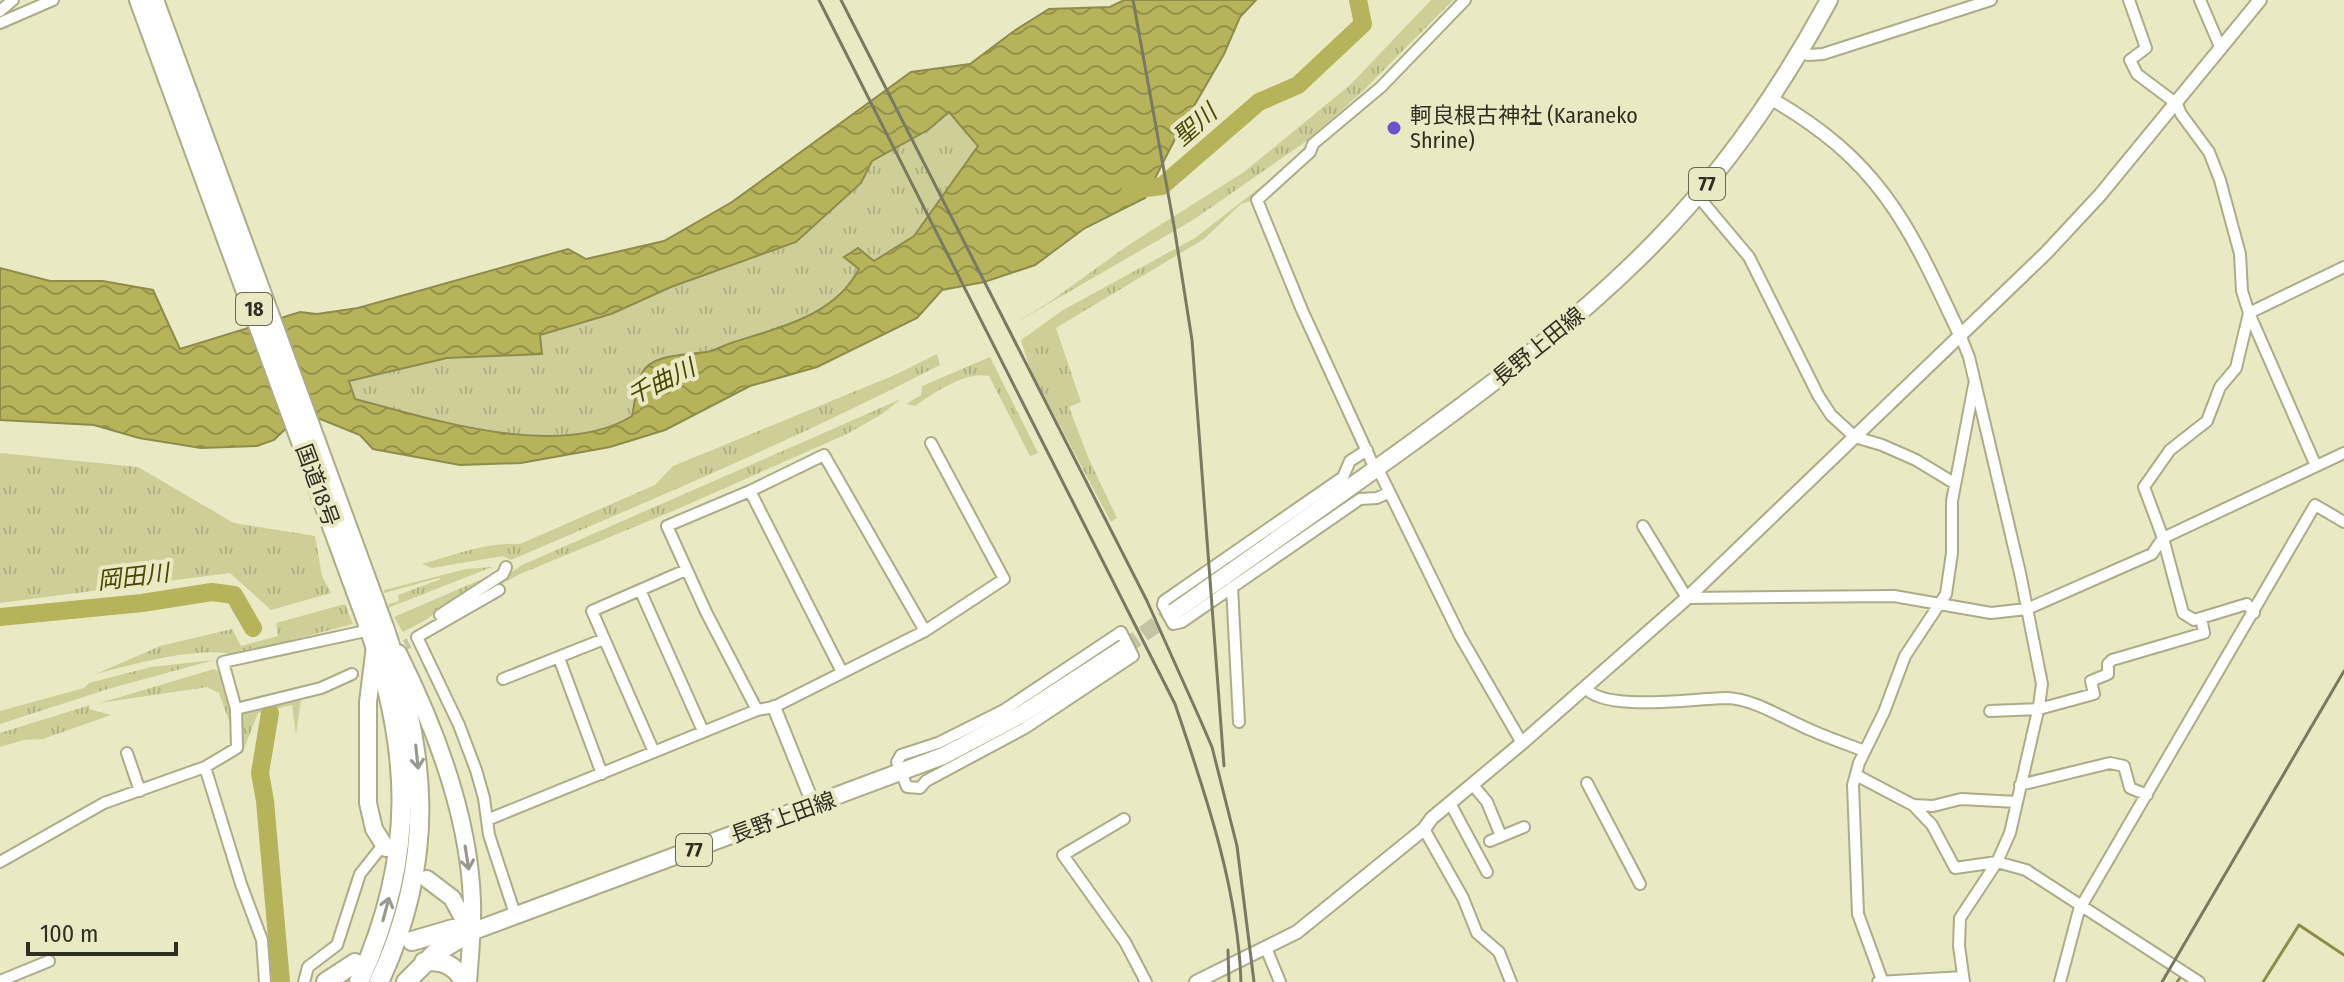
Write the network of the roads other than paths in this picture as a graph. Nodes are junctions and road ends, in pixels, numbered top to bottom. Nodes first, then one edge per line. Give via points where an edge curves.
1 (13, 0) edge
2 (53, 0) edge
3 (139, 0) edge
4 (154, 0) edge
5 (1465, 0) edge
6 (1829, 0) edge
7 (1991, 0) edge
8 (2129, 0) edge
9 (2200, 0) edge
10 (2260, 0) edge
11 (0, 11) edge
12 (0, 23) edge
13 (2221, 49) junction
14 (1800, 52) junction
15 (1770, 98) junction
16 (2177, 104) junction
17 (1697, 195) junction
18 (2344, 267) edge
19 (2249, 313) junction
20 (1961, 337) junction
21 (1975, 379) junction
22 (1855, 437) junction
23 (931, 443) dead end
24 (1367, 450) junction
25 (2344, 453) edge
26 (2316, 466) junction
27 (1375, 469) junction
28 (1954, 483) junction
29 (750, 491) junction
30 (1388, 493) junction
31 (2344, 522) edge
32 (1643, 526) dead end
33 (2163, 538) junction
34 (506, 567) dead end
35 (686, 570) junction
36 (1232, 587) junction
37 (499, 590) dead end
38 (640, 590) junction
39 (1687, 598) junction
40 (1937, 605) junction
41 (2027, 609) junction
42 (2254, 613) junction
43 (1171, 614) tunnel mouth
44 (2201, 618) junction
45 (375, 626) junction
46 (925, 631) junction
47 (604, 639) junction
48 (413, 640) junction
49 (1124, 648) tunnel mouth
50 (559, 658) junction
51 (842, 672) junction
52 (352, 674) dead end
53 (503, 679) dead end
54 (1585, 687) junction
55 (774, 707) junction
56 (236, 709) junction
57 (2039, 709) junction
58 (757, 710) junction
59 (1990, 711) dead end
60 (1239, 722) dead end
61 (703, 731) junction
62 (1522, 743) junction
63 (1865, 751) junction
64 (654, 752) junction
65 (127, 753) dead end
66 (205, 767) junction
67 (901, 773) junction
68 (602, 774) junction
69 (1856, 775) junction
70 (1587, 783) dead end
71 (1473, 785) junction
72 (2020, 785) junction
73 (140, 791) junction
74 (2147, 795) junction
75 (2017, 802) junction
76 (1450, 803) junction
77 (1913, 805) junction
78 (814, 806) junction
79 (1124, 819) dead end
80 (487, 820) junction
81 (1524, 827) dead end
82 (1424, 829) junction
83 (1501, 836) junction
84 (1490, 841) dead end
85 (384, 846) joint
86 (0, 862) edge
87 (1997, 862) junction
88 (1487, 872) dead end
89 (427, 879) dead end
90 (1640, 884) dead end
91 (2081, 905) junction
92 (516, 917) junction
93 (471, 932) junction
94 (412, 941) dead end
95 (1266, 948) junction
96 (49, 961) dead end
97 (424, 962) junction
98 (355, 963) dead end
99 (1964, 979) edge
100 (0, 981) edge
101 (1880, 981) edge
102 (265, 982) edge
103 (304, 982) edge
104 (326, 982) edge
105 (359, 982) edge
106 (379, 982) edge
107 (406, 982) edge
108 (466, 982) edge
109 (1146, 982) edge
110 (1196, 982) edge
111 (1280, 982) edge
112 (1511, 982) edge
113 (2060, 982) edge
114 (2199, 982) edge

1 - 11 street
2 - 12 street
3 - 45 highway, 国道18号 / 18
4 - 45 highway, 国道18号 / 18
5 - 24 street via 1381,87 1257,200
6 - 14 main road, 長野上田線 / 77
7 - 14 street via 1823,54
8 - 16 street via 2146,48 2130,60 2137,74
9 - 13 street
10 - 13 street
13 - 16 street
14 - 15 main road, 長野上田線 / 77
15 - 17 main road, 長野上田線 / 77
15 - 20 street via 1835,142 1876,182 1910,232
16 - 19 street via 2209,152 2220,180
16 - 20 street via 2100,195
17 - 22 street via 1749,257 1818,395
17 - 27 main road, 長野上田線 / 77 via 1568,323
18 - 19 street
19 - 26 street
19 - 33 street via 2236,368 2220,387 2207,421 2170,450 2144,487
20 - 21 street
20 - 22 street
21 - 28 street
21 - 41 street
22 - 28 street via 1916,460
22 - 39 street
23 - 46 street via 1004,579
24 - 27 street
24 - 36 street via 1350,461 1343,477 1163,605 1176,625
25 - 26 street
26 - 33 street
27 - 30 street
27 - 43 main road, 長野上田線 / 77
28 - 40 street via 1949,579
29 - 35 street via 667,526
29 - 46 street via 824,455
29 - 51 street
30 - 36 street via 1360,499
30 - 62 street via 1460,636
31 - 42 street via 2315,505
32 - 39 street
33 - 41 street via 2152,554
33 - 44 street via 2183,613
34 - 48 street
35 - 38 street
35 - 58 street
36 - 60 street
37 - 48 street
38 - 47 street via 592,611
38 - 61 street
39 - 40 street via 1894,596
39 - 54 street
40 - 41 street via 1991,613
40 - 63 street via 1905,656
41 - 57 street via 2042,684
42 - 44 street via 2247,604
42 - 74 street
44 - 57 street via 2204,633 2112,660 2108,674 2091,681 2094,694
45 - 56 street via 223,662
45 - 85 main road via 368,803
45 -> 93 main road via 419,698 452,788 471,882
105 -> 45 highway, 国道18号 / 18 via 396,871 402,814 399,741
45 -> 106 highway, 国道18号 / 18 via 411,716 420,797 412,885
46 - 51 street
47 - 50 street
47 - 64 street
48 - 80 street via 469,749
49 - 67 main road, 長野上田線 / 77 via 997,729
50 - 53 street
50 - 68 street
51 - 55 street
52 - 56 street via 321,688
54 - 62 street
54 - 63 street via 1590,696 1604,701 1732,698
55 - 58 street
55 - 78 street
56 - 66 street via 237,748
57 - 59 street
57 - 72 street
58 - 61 street
61 - 64 street
62 - 71 street
63 - 69 street
64 - 68 street
65 - 73 street
66 - 73 street
66 - 102 street via 262,940
67 - 67 street via 907,787 918,789 1057,709 1133,656 1121,632 1004,710 901,755
67 - 78 main road, 長野上田線 / 77
68 - 80 street
69 - 77 street
69 - 101 street via 1858,914
70 - 90 street
71 - 76 street
71 - 83 street via 1487,802
72 - 74 street via 2110,763 2124,766 2130,788
72 - 75 street
73 - 86 street via 104,803
74 - 91 street
75 - 77 street via 1961,799
75 - 87 street
76 - 82 street
76 - 88 street
77 - 87 street via 1932,825 1955,868
78 - 92 main road, 長野上田線 / 77
79 - 109 street via 1063,855 1125,942
80 - 92 street
81 - 83 street
82 - 95 street via 1297,932
82 - 112 street via 1477,933 1499,952
83 - 84 street
85 - 103 street via 360,874 337,945 308,967
87 - 91 street via 2026,870
87 - 99 street via 1960,918
89 - 93 main road via 452,898
91 - 113 street
91 - 114 street
92 - 93 main road, 長野上田線 / 77
93 - 94 highway via 446,930
93 - 97 highway
93 - 108 main road
95 - 110 street
95 - 111 street
96 - 100 street
97 - 107 highway
97 - 108 highway via 451,966
98 - 104 highway
99 - 101 street

